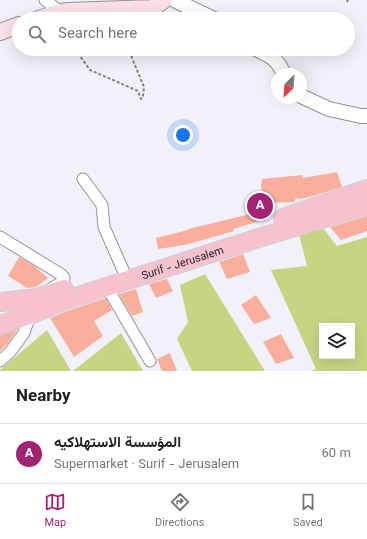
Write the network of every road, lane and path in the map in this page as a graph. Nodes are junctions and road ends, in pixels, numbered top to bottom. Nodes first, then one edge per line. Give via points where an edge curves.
1 (45, 0) edge
2 (174, 0) edge
3 (154, 3) edge
4 (61, 12) joint
5 (199, 12) edge
6 (12, 28) edge
7 (0, 32) edge
8 (80, 56) edge
9 (132, 56) edge
10 (269, 56) edge
11 (280, 68) edge
12 (307, 99) edge
13 (367, 116) edge
14 (83, 179) dead end
15 (367, 189) edge
16 (367, 205) edge
17 (0, 237) edge
18 (123, 270) junction
19 (107, 287) junction
20 (9, 301) edge
21 (33, 309) junction
22 (0, 325) edge
23 (150, 360) dead end
24 (0, 361) edge

1 - 4 street
2 - 5 street
3 - 4 main road
6 - 7 main road
8 - 9 path via 90,70 138,91 141,99 144,87
10 - 11 street
12 - 13 street via 329,109
14 - 18 street via 102,205 104,227
15 - 18 main road, Surif - Jerusalem
16 - 19 main road, Surif - Jerusalem
17 - 21 street via 62,274 64,278
18 - 21 main road, Surif - Jerusalem
19 - 21 main road, Surif - Jerusalem
19 - 23 street
20 - 21 main road via 28,302 36,309
21 - 22 main road, Surif - Jerusalem
21 - 24 street via 24,333

